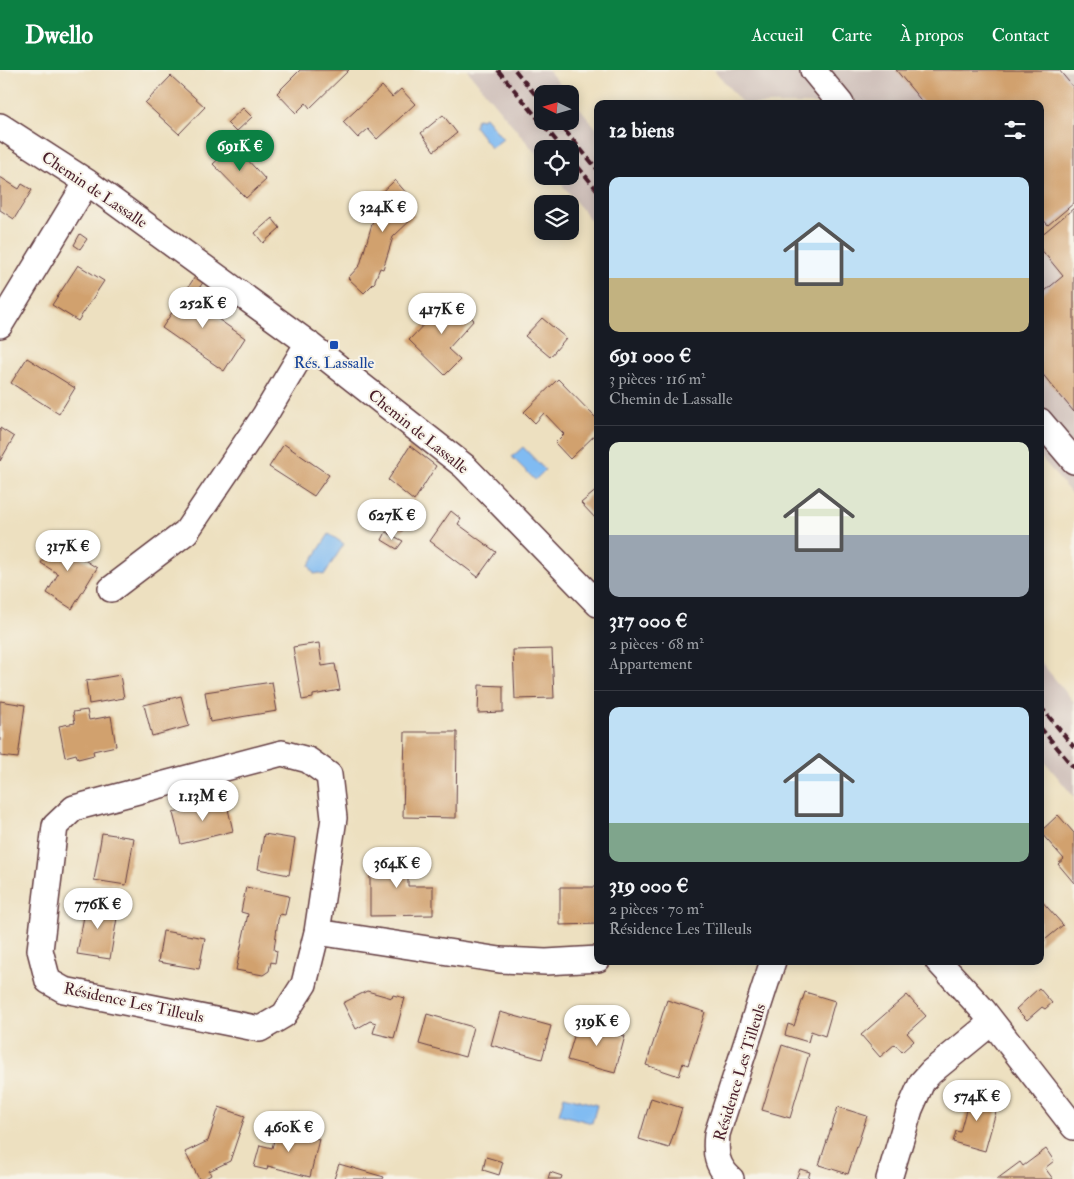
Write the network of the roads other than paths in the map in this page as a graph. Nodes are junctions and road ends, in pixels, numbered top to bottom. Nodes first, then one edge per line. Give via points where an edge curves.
1 (813, 70) edge
2 (838, 100) edge
3 (0, 126) edge
4 (88, 182) junction
5 (0, 325) edge
6 (308, 343) junction
7 (1044, 426) edge
8 (1074, 460) edge
9 (111, 588) dead end
10 (594, 600) edge
11 (317, 932) junction
12 (594, 959) edge
13 (772, 965) edge
14 (942, 965) edge
15 (992, 1022) junction
16 (1074, 1127) edge
17 (731, 1179) edge
18 (889, 1179) edge

1 - 2 street
3 - 4 street, Chemin de Lassalle
4 - 5 street
4 - 6 street, Chemin de Lassalle
6 - 9 street via 186,532
6 - 10 street, Chemin de Lassalle via 464,466
7 - 8 street
11 - 11 street, Résidence Les Tilleuls via 304,984 284,1015 260,1029 64,990 48,981 40,950 55,826 74,808 282,753 308,760 329,775 334,818
11 - 12 street via 500,960
13 - 17 street, Résidence Les Tilleuls via 717,1134 715,1152 718,1165
14 - 15 street
15 - 16 street
15 - 18 street via 922,1082 910,1108

